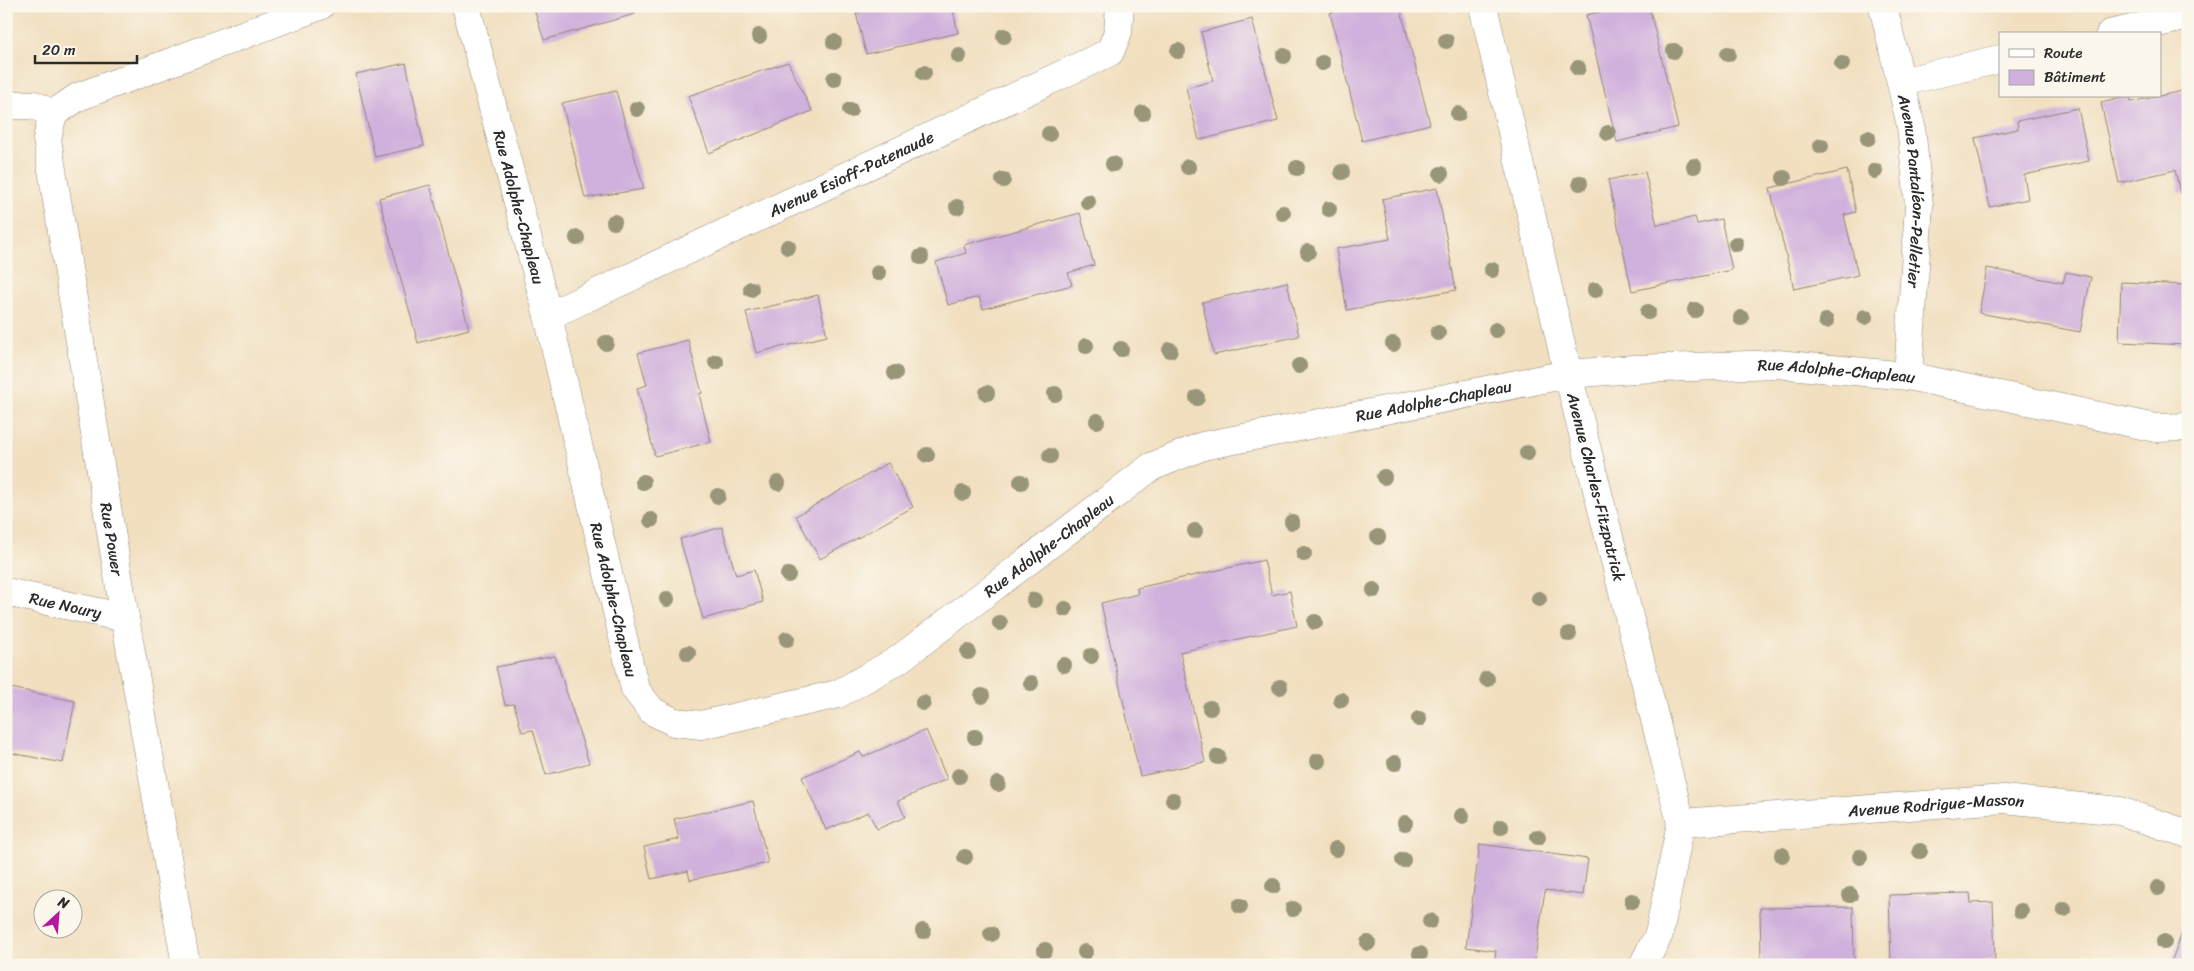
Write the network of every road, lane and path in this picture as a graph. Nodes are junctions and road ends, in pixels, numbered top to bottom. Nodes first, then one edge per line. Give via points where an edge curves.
1 (320, 6) edge
2 (466, 6) edge
3 (1120, 6) edge
4 (1482, 6) edge
5 (1883, 6) edge
6 (2188, 16) edge
7 (2119, 32) edge
8 (1999, 59) edge
9 (1901, 82) junction
10 (6, 105) edge
11 (53, 114) junction
12 (548, 316) junction
13 (1568, 374) junction
14 (1908, 376) junction
15 (2188, 427) edge
16 (6, 592) edge
17 (125, 618) junction
18 (1681, 823) junction
19 (2188, 834) edge
20 (186, 965) edge
21 (1643, 965) edge

1 - 11 street via 78,97
2 - 12 street, Rue Adolphe-Chapleau
3 - 12 street, Avenue Esioff-Patenaude via 1118,32 1110,52
4 - 13 street, Avenue Charles-Fitzpatrick
5 - 9 street, Avenue Pantaléon-Pelletier
6 - 7 street
8 - 9 street
9 - 14 street, Avenue Pantaléon-Pelletier via 1911,126 1919,205
10 - 11 street via 34,105
11 - 17 street, Rue Power via 47,139
12 - 13 street, Rue Adolphe-Chapleau via 636,689 652,711 674,722 701,725 838,694 890,665 1152,467 1203,446
13 - 14 street, Rue Adolphe-Chapleau via 1777,364
13 - 18 street, Avenue Charles-Fitzpatrick
14 - 15 street, Rue Adolphe-Chapleau via 2156,428
16 - 17 street, Rue Noury
17 - 20 street, Rue Power
18 - 19 street, Avenue Rodrigue-Masson via 2004,799 2120,811
18 - 21 street, Avenue Charles-Fitzpatrick via 1659,934

